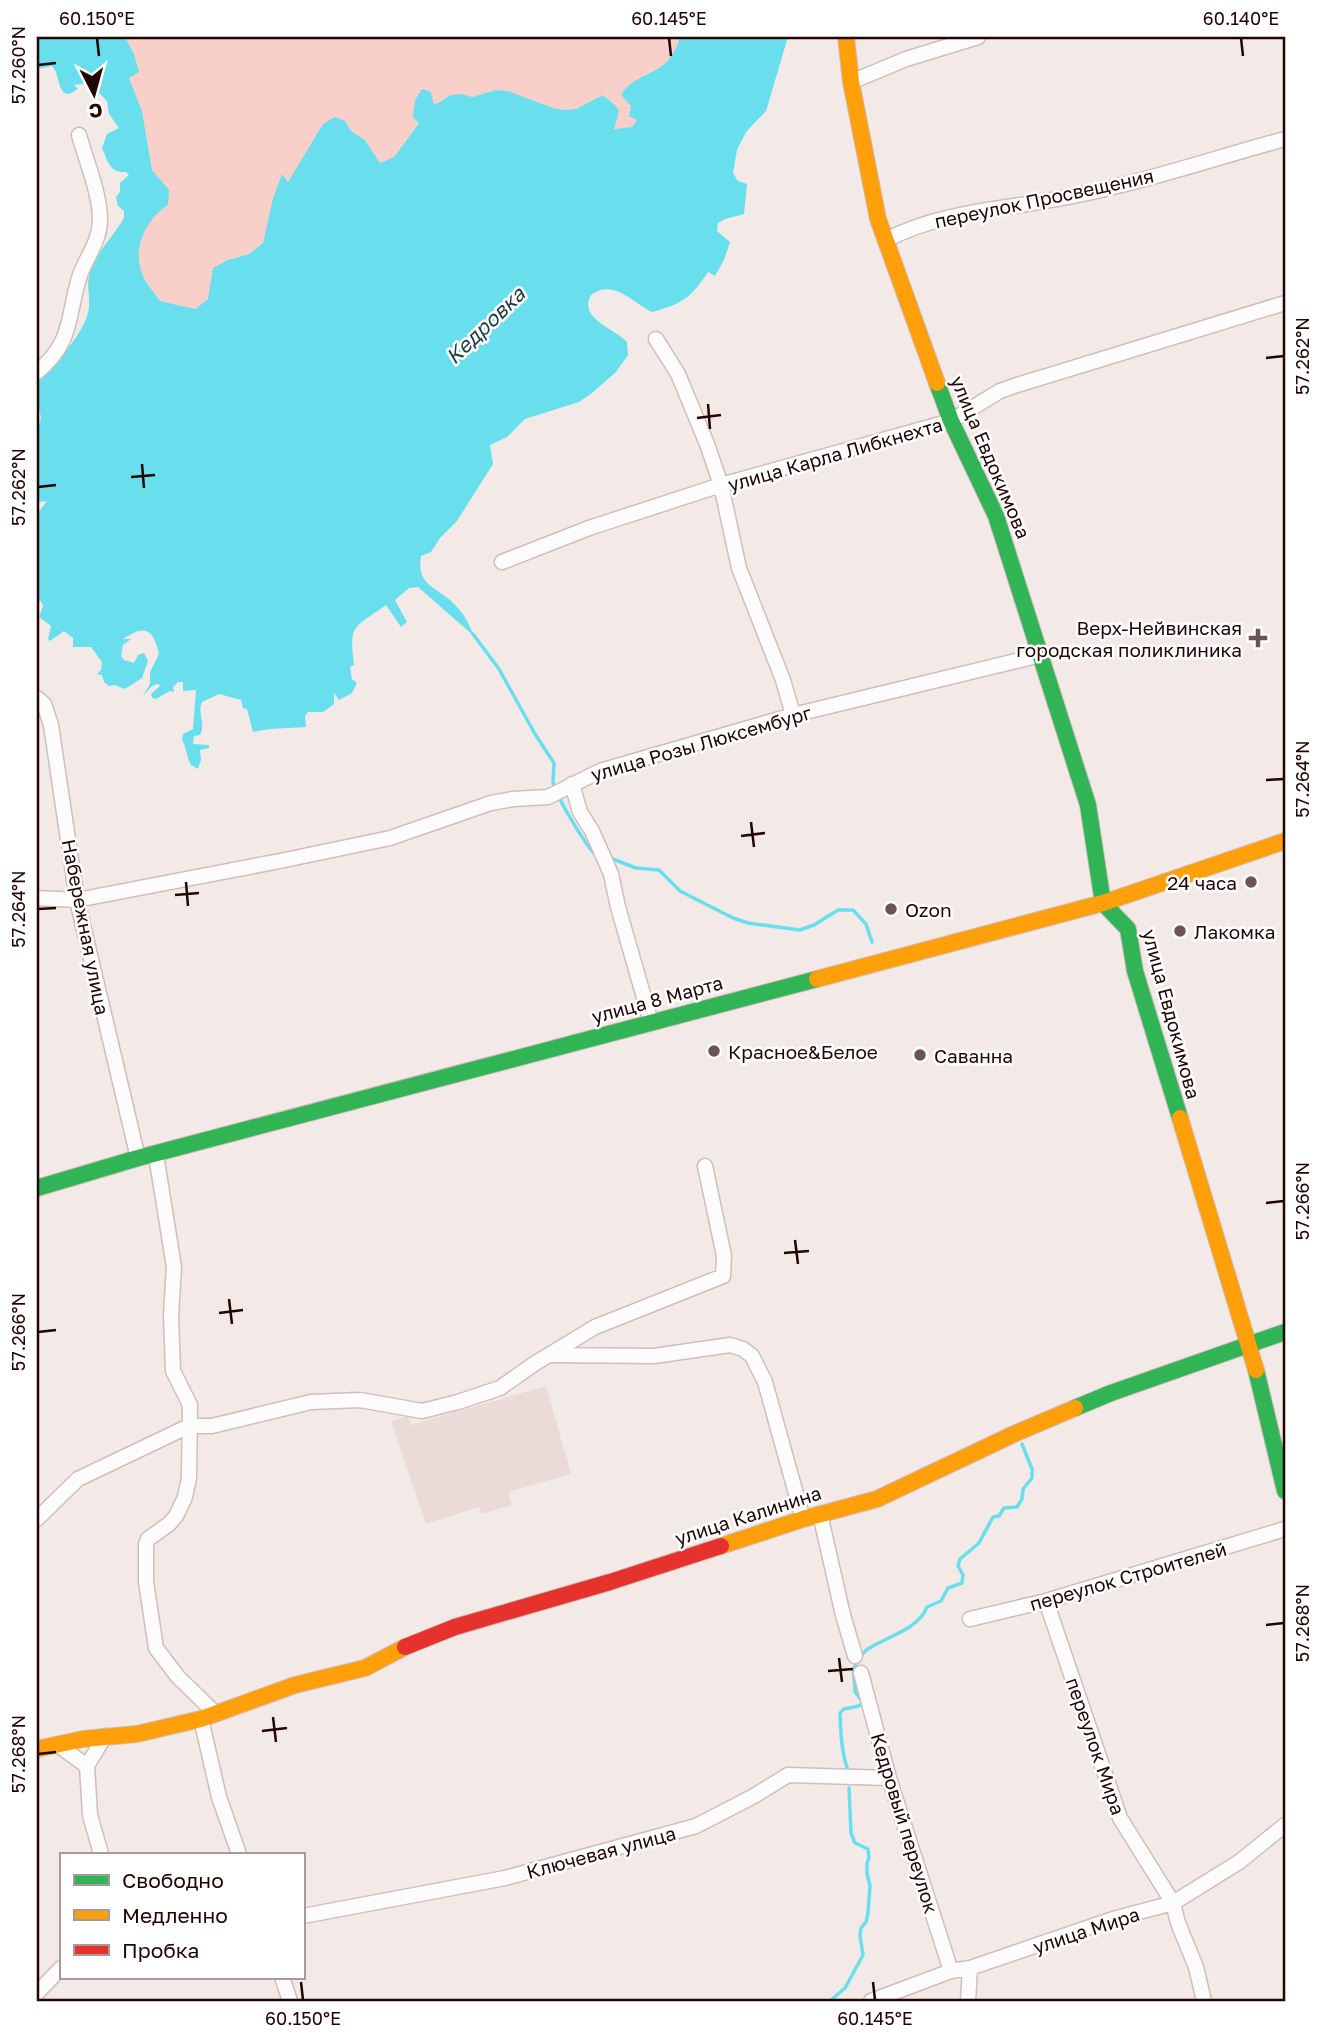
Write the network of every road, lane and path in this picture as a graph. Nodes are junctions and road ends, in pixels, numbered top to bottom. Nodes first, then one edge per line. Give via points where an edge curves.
1 (846, 37) edge
2 (978, 37) edge
3 (851, 82) junction
4 (79, 135) dead end
5 (1285, 139) edge
6 (886, 240) junction
7 (1285, 303) edge
8 (656, 339) dead end
9 (37, 372) edge
10 (951, 421) junction
11 (721, 485) junction
12 (502, 562) dead end
13 (1041, 655) junction
14 (37, 698) edge
15 (793, 715) junction
16 (563, 789) junction
17 (1285, 841) edge
18 (37, 898) edge
19 (77, 900) junction
20 (1103, 902) junction
21 (651, 1022) junction
22 (156, 1155) junction
23 (138, 1158) junction
24 (705, 1166) dead end
25 (37, 1188) edge
26 (1285, 1332) edge
27 (1250, 1343) junction
28 (552, 1355) junction
29 (189, 1426) junction
30 (1285, 1491) edge
31 (820, 1514) junction
32 (37, 1518) edge
33 (803, 1519) junction
34 (1285, 1529) edge
35 (1046, 1601) junction
36 (970, 1619) dead end
37 (856, 1657) dead end
38 (861, 1673) dead end
39 (208, 1716) junction
40 (105, 1737) junction
41 (58, 1745) junction
42 (37, 1749) edge
43 (87, 1766) junction
44 (889, 1778) junction
45 (1285, 1825) edge
46 (101, 1853) edge
47 (239, 1853) edge
48 (1173, 1903) junction
49 (304, 1916) edge
50 (970, 1968) junction
51 (60, 1969) edge
52 (951, 1971) junction
53 (283, 1979) edge
54 (37, 1993) edge
55 (290, 2001) edge
56 (871, 2001) edge
57 (968, 2001) edge
58 (1204, 2001) edge

1 - 3 street, улица Евдокимова
2 - 3 street
3 - 6 street, улица Евдокимова via 872,193
4 - 9 street via 98,206 99,234 81,274 69,330
5 - 6 street, переулок Просвещения via 1097,191 915,227
6 - 10 street, улица Евдокимова
7 - 10 street, улица Карла Либкнехта via 1000,391
8 - 11 street via 678,374
10 - 11 street, улица Карла Либкнехта
10 - 13 street, улица Евдокимова via 996,516
11 - 12 street, улица Карла Либкнехта
11 - 15 street via 739,568
13 - 15 street, улица Розы Люксембург
13 - 20 street, улица Евдокимова via 1088,805
14 - 19 street, Набережная улица via 51,725
15 - 16 street, улица Розы Люксембург via 600,771
16 - 19 street, улица Розы Люксембург via 491,803 390,838
16 - 21 street via 592,831 611,874
17 - 20 street, улица 8 Марта
18 - 19 street, улица Розы Люксембург
19 - 23 street, Набережная улица
20 - 21 street, улица 8 Марта
20 - 27 street, улица Евдокимова via 1128,929 1135,971
21 - 22 street, улица 8 Марта
22 - 23 street, улица 8 Марта
22 - 29 street via 174,1267 173,1371 190,1405
23 - 25 street, улица 8 Марта
24 - 28 street via 724,1256 723,1276 595,1327
26 - 27 street, улица Калинина
27 - 30 street, улица Евдокимова
27 - 31 street, улица Калинина via 1099,1398 877,1499
28 - 29 street via 491,1393 422,1411 338,1400 274,1409 212,1426
28 - 33 street via 654,1356 730,1345 743,1349 752,1356 765,1382
29 - 32 street via 78,1479
29 - 39 street via 185,1497 169,1524 148,1539 146,1582 156,1648
31 - 33 street, улица Калинина
31 - 37 street
33 - 39 street, улица Калинина via 455,1627 365,1668 295,1685
34 - 35 street, переулок Строителей
35 - 36 street, переулок Строителей
35 - 48 street, переулок Мира via 1120,1818
38 - 44 street, Кедровый переулок
39 - 40 street, улица Калинина
39 - 47 street via 219,1797
40 - 41 street, улица Калинина
40 - 43 street
41 - 42 street, улица Калинина
41 - 43 street
43 - 46 street via 90,1815
44 - 49 street, Ключевая улица via 788,1775 696,1826 505,1878
44 - 52 street, Кедровый переулок
45 - 48 street, улица Мира
48 - 50 street, улица Мира
48 - 58 street, переулок Мира
50 - 52 street, улица Мира
50 - 57 street
51 - 54 street
52 - 56 street, улица Мира
53 - 55 street

